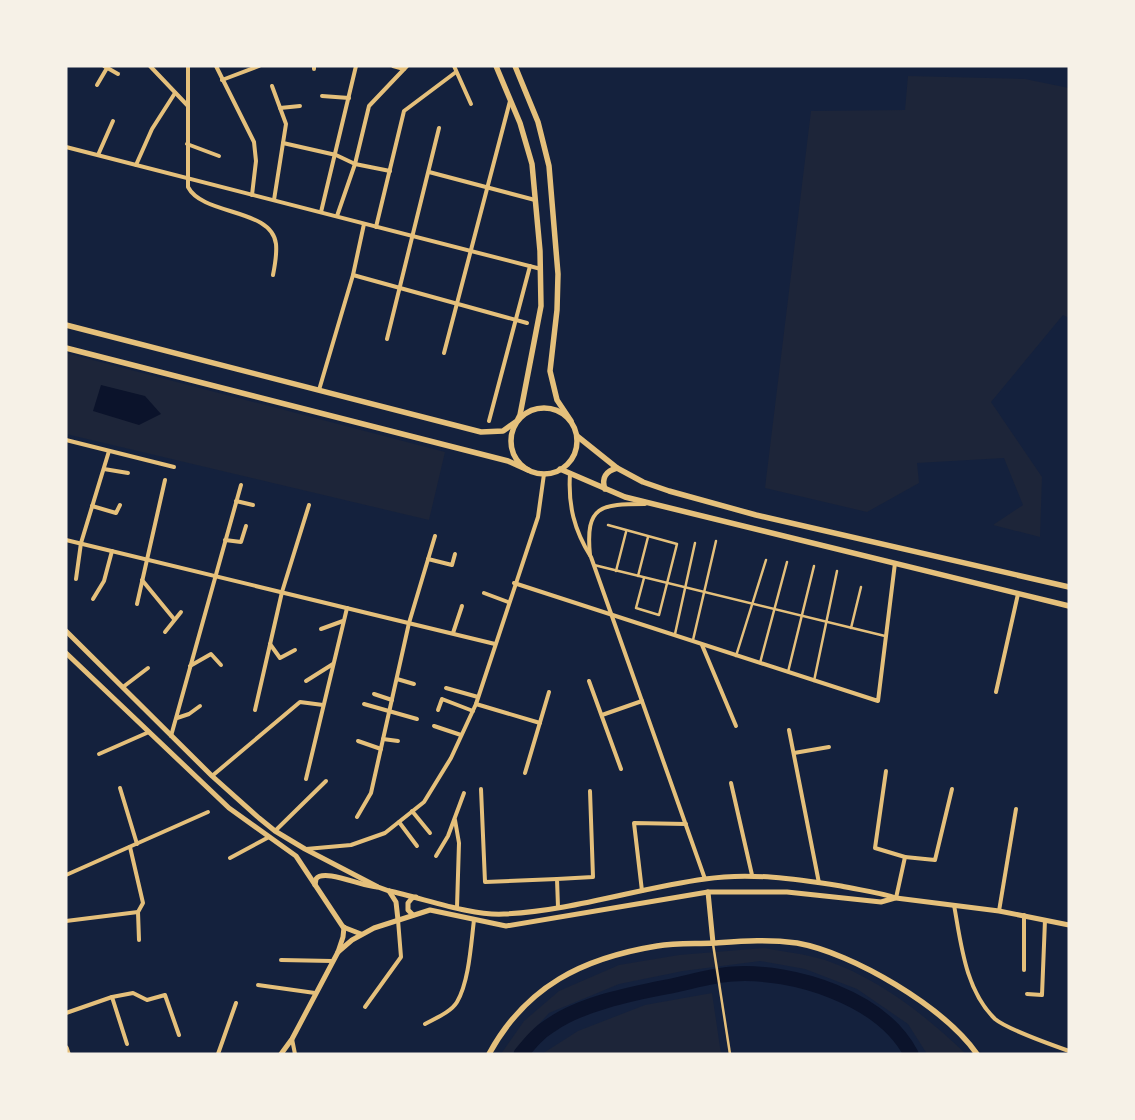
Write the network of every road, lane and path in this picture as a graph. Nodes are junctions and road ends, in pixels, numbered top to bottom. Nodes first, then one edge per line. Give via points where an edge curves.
1 (150, 66) edge
2 (188, 66) edge
3 (216, 66) edge
4 (259, 66) edge
5 (356, 66) edge
6 (393, 66) edge
7 (454, 66) edge
8 (496, 66) edge
9 (515, 66) edge
10 (105, 67) edge
11 (406, 68) edge
12 (456, 72) junction
13 (118, 74) dead end
14 (222, 80) junction
15 (97, 86) dead end
16 (272, 86) dead end
17 (175, 93) junction
18 (322, 96) dead end
19 (349, 98) junction
20 (511, 99) junction
21 (471, 104) dead end
22 (188, 106) junction
23 (300, 106) dead end
24 (280, 108) junction
25 (113, 121) dead end
26 (440, 128) dead end
27 (283, 143) junction
28 (187, 144) junction
29 (66, 147) edge
30 (98, 155) junction
31 (336, 155) junction
32 (219, 156) dead end
33 (355, 164) junction
34 (136, 165) junction
35 (390, 171) junction
36 (429, 172) junction
37 (186, 178) junction
38 (486, 188) junction
39 (252, 195) junction
40 (274, 200) junction
41 (535, 200) junction
42 (321, 212) junction
43 (337, 216) junction
44 (364, 224) junction
45 (376, 226) junction
46 (413, 236) junction
47 (471, 251) junction
48 (530, 266) junction
49 (541, 269) junction
50 (273, 275) dead end
51 (352, 275) junction
52 (401, 287) junction
53 (458, 304) junction
54 (515, 319) junction
55 (527, 322) dead end
56 (66, 325) edge
57 (387, 339) dead end
58 (66, 348) edge
59 (444, 354) dead end
60 (319, 390) junction
61 (518, 421) junction
62 (571, 421) junction
63 (489, 422) dead end
64 (577, 436) junction
65 (66, 440) edge
66 (109, 450) junction
67 (174, 467) dead end
68 (617, 468) junction
69 (104, 469) junction
70 (560, 469) junction
71 (528, 470) junction
72 (128, 473) dead end
73 (544, 474) junction
74 (570, 474) junction
75 (165, 480) dead end
76 (241, 485) dead end
77 (605, 489) junction
78 (236, 501) junction
79 (253, 504) dead end
80 (650, 504) junction
81 (120, 505) dead end
82 (309, 505) dead end
83 (92, 506) junction
84 (608, 525) dead end
85 (246, 526) dead end
86 (626, 532) junction
87 (435, 536) dead end
88 (648, 537) junction
89 (66, 540) edge
90 (225, 540) junction
91 (716, 541) dead end
92 (695, 543) dead end
93 (82, 544) junction
94 (112, 551) junction
95 (455, 554) dead end
96 (591, 557) junction
97 (428, 558) junction
98 (146, 559) junction
99 (766, 560) dead end
100 (787, 562) dead end
101 (895, 563) junction
102 (594, 566) junction
103 (814, 566) dead end
104 (616, 571) junction
105 (837, 571) dead end
106 (215, 576) junction
107 (638, 576) junction
108 (644, 578) junction
109 (76, 579) dead end
110 (142, 580) junction
111 (514, 583) junction
112 (667, 583) junction
113 (684, 587) junction
114 (861, 587) dead end
115 (1069, 587) edge
116 (282, 592) junction
117 (704, 592) junction
118 (484, 594) dead end
119 (1018, 594) junction
120 (93, 599) dead end
121 (508, 602) junction
122 (137, 604) dead end
123 (754, 604) junction
124 (462, 606) dead end
125 (1069, 606) edge
126 (347, 608) junction
127 (775, 609) junction
128 (181, 612) dead end
129 (612, 616) junction
130 (801, 616) junction
131 (174, 619) junction
132 (343, 621) junction
133 (826, 622) junction
134 (409, 623) junction
135 (851, 628) junction
136 (321, 629) dead end
137 (66, 631) edge
138 (165, 632) dead end
139 (452, 633) junction
140 (675, 636) junction
141 (886, 636) junction
142 (692, 642) junction
143 (270, 644) junction
144 (495, 644) junction
145 (702, 645) junction
146 (295, 650) dead end
147 (66, 653) edge
148 (736, 656) junction
149 (333, 664) junction
150 (760, 664) junction
151 (221, 665) dead end
152 (190, 666) junction
153 (148, 668) dead end
154 (788, 672) junction
155 (397, 679) junction
156 (306, 681) dead end
157 (589, 681) dead end
158 (814, 681) junction
159 (414, 684) dead end
160 (123, 687) junction
161 (446, 688) dead end
162 (549, 692) dead end
163 (996, 692) dead end
164 (374, 694) dead end
165 (478, 697) junction
166 (392, 700) junction
167 (642, 701) junction
168 (364, 704) dead end
169 (476, 704) junction
170 (323, 705) junction
171 (200, 706) dead end
172 (255, 710) dead end
173 (438, 710) dead end
174 (389, 711) junction
175 (472, 711) junction
176 (602, 715) junction
177 (177, 718) junction
178 (417, 719) dead end
179 (540, 723) junction
180 (434, 726) dead end
181 (736, 726) dead end
182 (789, 730) dead end
183 (149, 732) junction
184 (461, 735) junction
185 (171, 736) junction
186 (383, 739) junction
187 (358, 741) dead end
188 (398, 741) dead end
189 (830, 747) dead end
190 (381, 749) junction
191 (794, 753) junction
192 (99, 754) dead end
193 (621, 769) dead end
194 (886, 771) dead end
195 (525, 772) dead end
196 (212, 776) junction
197 (306, 779) dead end
198 (326, 781) dead end
199 (731, 783) dead end
200 (120, 788) dead end
201 (481, 789) dead end
202 (952, 789) dead end
203 (590, 791) dead end
204 (464, 793) dead end
205 (1016, 809) dead end
206 (412, 811) junction
207 (208, 812) dead end
208 (357, 818) dead end
209 (454, 820) junction
210 (399, 822) junction
211 (686, 824) junction
212 (275, 831) junction
213 (430, 833) dead end
214 (269, 838) junction
215 (137, 844) junction
216 (418, 846) dead end
217 (130, 847) junction
218 (305, 849) junction
219 (296, 856) junction
220 (436, 856) dead end
221 (905, 856) junction
222 (230, 858) dead end
223 (66, 875) edge
224 (752, 876) junction
225 (556, 879) junction
226 (705, 879) junction
227 (819, 883) junction
228 (315, 887) junction
229 (378, 887) junction
230 (390, 891) junction
231 (642, 892) junction
232 (708, 892) junction
233 (418, 897) junction
234 (896, 898) junction
235 (954, 905) junction
236 (558, 906) junction
237 (457, 907) junction
238 (999, 911) junction
239 (138, 912) junction
240 (413, 915) junction
241 (1024, 915) junction
242 (398, 920) junction
243 (474, 920) junction
244 (1045, 920) junction
245 (66, 921) edge
246 (1068, 924) edge
247 (344, 927) junction
248 (361, 934) junction
249 (139, 940) dead end
250 (713, 943) junction
251 (338, 952) junction
252 (281, 960) dead end
253 (332, 961) junction
254 (1024, 970) dead end
255 (258, 985) dead end
256 (315, 993) junction
257 (1027, 994) dead end
258 (112, 997) junction
259 (236, 1003) dead end
260 (365, 1007) dead end
261 (66, 1013) edge
262 (425, 1024) dead end
263 (179, 1035) dead end
264 (292, 1039) junction
265 (127, 1044) dead end
266 (66, 1048) edge
267 (1069, 1051) edge
268 (68, 1054) edge
269 (218, 1054) edge
270 (282, 1054) edge
271 (295, 1054) edge
272 (489, 1054) edge
273 (730, 1054) edge
274 (977, 1054) edge

1 - 17 street
2 - 22 street
3 - 14 street
4 - 14 street
5 - 19 street
6 - 11 street
7 - 12 street
8 - 20 main road
9 - 62 main road via 538,122 550,166 558,303 550,371 555,394
10 - 13 street
10 - 15 street
11 - 33 street via 369,106
12 - 21 street
12 - 35 street via 404,111
14 - 39 street via 254,142 256,161
16 - 24 street
17 - 22 street
17 - 34 street via 152,130
18 - 19 street
19 - 31 street
20 - 38 street
20 - 41 main road via 530,159
22 - 28 street
23 - 24 street
24 - 27 street via 286,124
25 - 30 street
26 - 36 street
27 - 31 street
27 - 40 street
28 - 32 street
28 - 37 street
29 - 30 street
30 - 34 street
31 - 33 street
31 - 42 street
33 - 35 street
33 - 43 street
34 - 37 street
35 - 45 street
36 - 38 street
36 - 46 street
37 - 39 street
37 - 50 street via 191,193 197,198 245,215 270,231 276,244
38 - 41 street
38 - 47 street
39 - 40 street
40 - 42 street
41 - 49 main road
42 - 43 street
43 - 44 street
44 - 45 street
44 - 51 street
45 - 46 street
46 - 47 street
46 - 52 street
47 - 48 street
47 - 53 street
48 - 49 street
48 - 54 street
49 - 61 main road via 541,306
51 - 52 street
51 - 60 street
52 - 53 street
52 - 57 street
53 - 54 street
53 - 59 street
54 - 55 street
54 - 63 street
56 - 60 main road
58 - 71 main road via 508,461
60 - 61 main road via 489,433 503,431
61 - 62 main road via 530,410 547,407 558,410
61 - 71 main road via 512,431 512,448 516,458
62 - 64 main road
64 - 68 main road
64 - 70 main road via 575,453
65 - 66 street
66 - 67 street
66 - 69 street
68 - 77 main road via 606,473
68 - 115 main road via 669,491 756,515
69 - 72 street
69 - 83 street
70 - 73 main road
70 - 74 main road
71 - 73 main road
73 - 111 street via 538,517
74 - 77 main road
74 - 96 street via 570,508 574,525
75 - 98 street
76 - 78 street
77 - 80 main road
78 - 79 street
78 - 90 street
80 - 96 street via 612,504 599,511 590,522 588,532
80 - 101 main road
81 - 83 street via 116,512
82 - 116 street
83 - 93 street
84 - 86 street
85 - 90 street via 242,542
86 - 88 street
86 - 104 street
87 - 97 street
88 - 107 street
88 - 112 street via 677,544
89 - 93 street
90 - 106 street
91 - 117 street
92 - 113 street
93 - 94 street
93 - 109 street
94 - 98 street
94 - 120 street via 104,581
95 - 97 street via 452,565
96 - 102 street
97 - 134 street
98 - 106 street
98 - 110 street
99 - 123 street
100 - 127 street
101 - 119 main road
101 - 141 street
102 - 104 street
102 - 129 street
103 - 130 street
104 - 107 street
105 - 133 street
106 - 116 street
106 - 152 street
107 - 108 street
108 - 112 street
108 - 112 street via 636,608 659,615
110 - 122 street
110 - 131 street
111 - 121 street
111 - 129 street
112 - 113 street
113 - 117 street
113 - 140 street
114 - 135 street
116 - 126 street
116 - 143 street
117 - 123 street
117 - 142 street
118 - 121 street
119 - 125 main road
119 - 163 street
121 - 144 street
123 - 127 street
123 - 148 street
124 - 139 street
126 - 132 street
126 - 134 street
127 - 130 street
127 - 150 street
128 - 131 street
129 - 140 street
129 - 167 street
130 - 133 street
130 - 154 street
131 - 138 street
132 - 136 street
132 - 149 street
133 - 135 street
133 - 158 street
134 - 139 street
134 - 155 street
135 - 141 street
137 - 160 main road
139 - 144 street
140 - 142 street
141 - 158 street via 878,701
142 - 145 street
143 - 146 street via 280,658
143 - 172 street
144 - 165 street
145 - 148 street
145 - 181 street
147 - 183 main road
148 - 150 street
149 - 156 street
149 - 170 street
150 - 154 street
151 - 152 street via 212,654
152 - 177 street
153 - 160 street
154 - 158 street
155 - 159 street
155 - 166 street
157 - 176 street
160 - 185 main road
161 - 165 street
162 - 179 street
164 - 166 street
165 - 169 street
166 - 174 street
167 - 176 street
167 - 211 street
168 - 174 street
169 - 175 street
169 - 179 street
170 - 196 street via 300,702
170 - 197 street
171 - 177 street
173 - 175 street via 442,699
174 - 178 street
174 - 186 street
175 - 184 street
176 - 193 street
177 - 185 street
179 - 195 street
180 - 184 street
182 - 191 street
183 - 192 street
183 - 214 main road via 229,808
184 - 206 street via 424,802
185 - 196 main road
186 - 188 street
186 - 190 street
187 - 190 street
189 - 191 street
190 - 208 street via 371,794
191 - 227 street
194 - 221 street via 875,848
196 - 212 main road
198 - 212 street
199 - 224 street
200 - 215 street
201 - 225 street via 485,882
202 - 221 street via 935,860
203 - 225 street via 593,877
204 - 209 street
205 - 238 street
206 - 210 street
206 - 213 street
207 - 215 street
209 - 220 street
209 - 237 street via 458,843
210 - 216 street
210 - 218 street via 386,833 351,845
211 - 226 street
211 - 231 street via 634,823
212 - 218 main road
214 - 219 main road
214 - 222 street
215 - 217 street
217 - 223 street
217 - 239 street via 143,903
218 - 219 main road
218 - 229 main road
219 - 228 main road
221 - 234 street
224 - 226 main road
224 - 227 main road
225 - 236 street
226 - 231 main road
227 - 234 main road
228 - 229 main road via 316,879 322,875
228 - 247 main road
229 - 230 main road
230 - 233 main road
230 - 242 main road via 396,902
231 - 236 main road
232 - 234 main road via 787,892 881,902
232 - 243 main road via 506,926
232 - 250 main road
233 - 237 main road
233 - 240 main road via 408,903 408,910
234 - 235 main road
235 - 238 main road
235 - 267 street via 964,961 978,994 996,1019
236 - 237 main road via 503,914
238 - 241 main road
239 - 245 street
239 - 249 street
240 - 242 main road
240 - 243 main road via 430,910
241 - 244 main road
241 - 254 street
242 - 248 main road
242 - 260 street via 401,957
243 - 262 street via 466,977 457,1002 444,1014
244 - 246 main road
244 - 257 street via 1042,995
247 - 248 main road
247 - 251 main road
248 - 251 main road
250 - 272 main road via 657,946 580,966 547,987 519,1012 499,1035
250 - 273 street
250 - 274 main road via 758,939 798,944 832,954 877,974 924,1002 966,1038
251 - 253 main road
252 - 253 street
253 - 256 main road
255 - 256 street
256 - 264 main road
258 - 261 street
258 - 263 street via 133,993 146,1000 165,995
258 - 265 street
259 - 269 street
264 - 270 main road
264 - 271 street
266 - 268 main road

